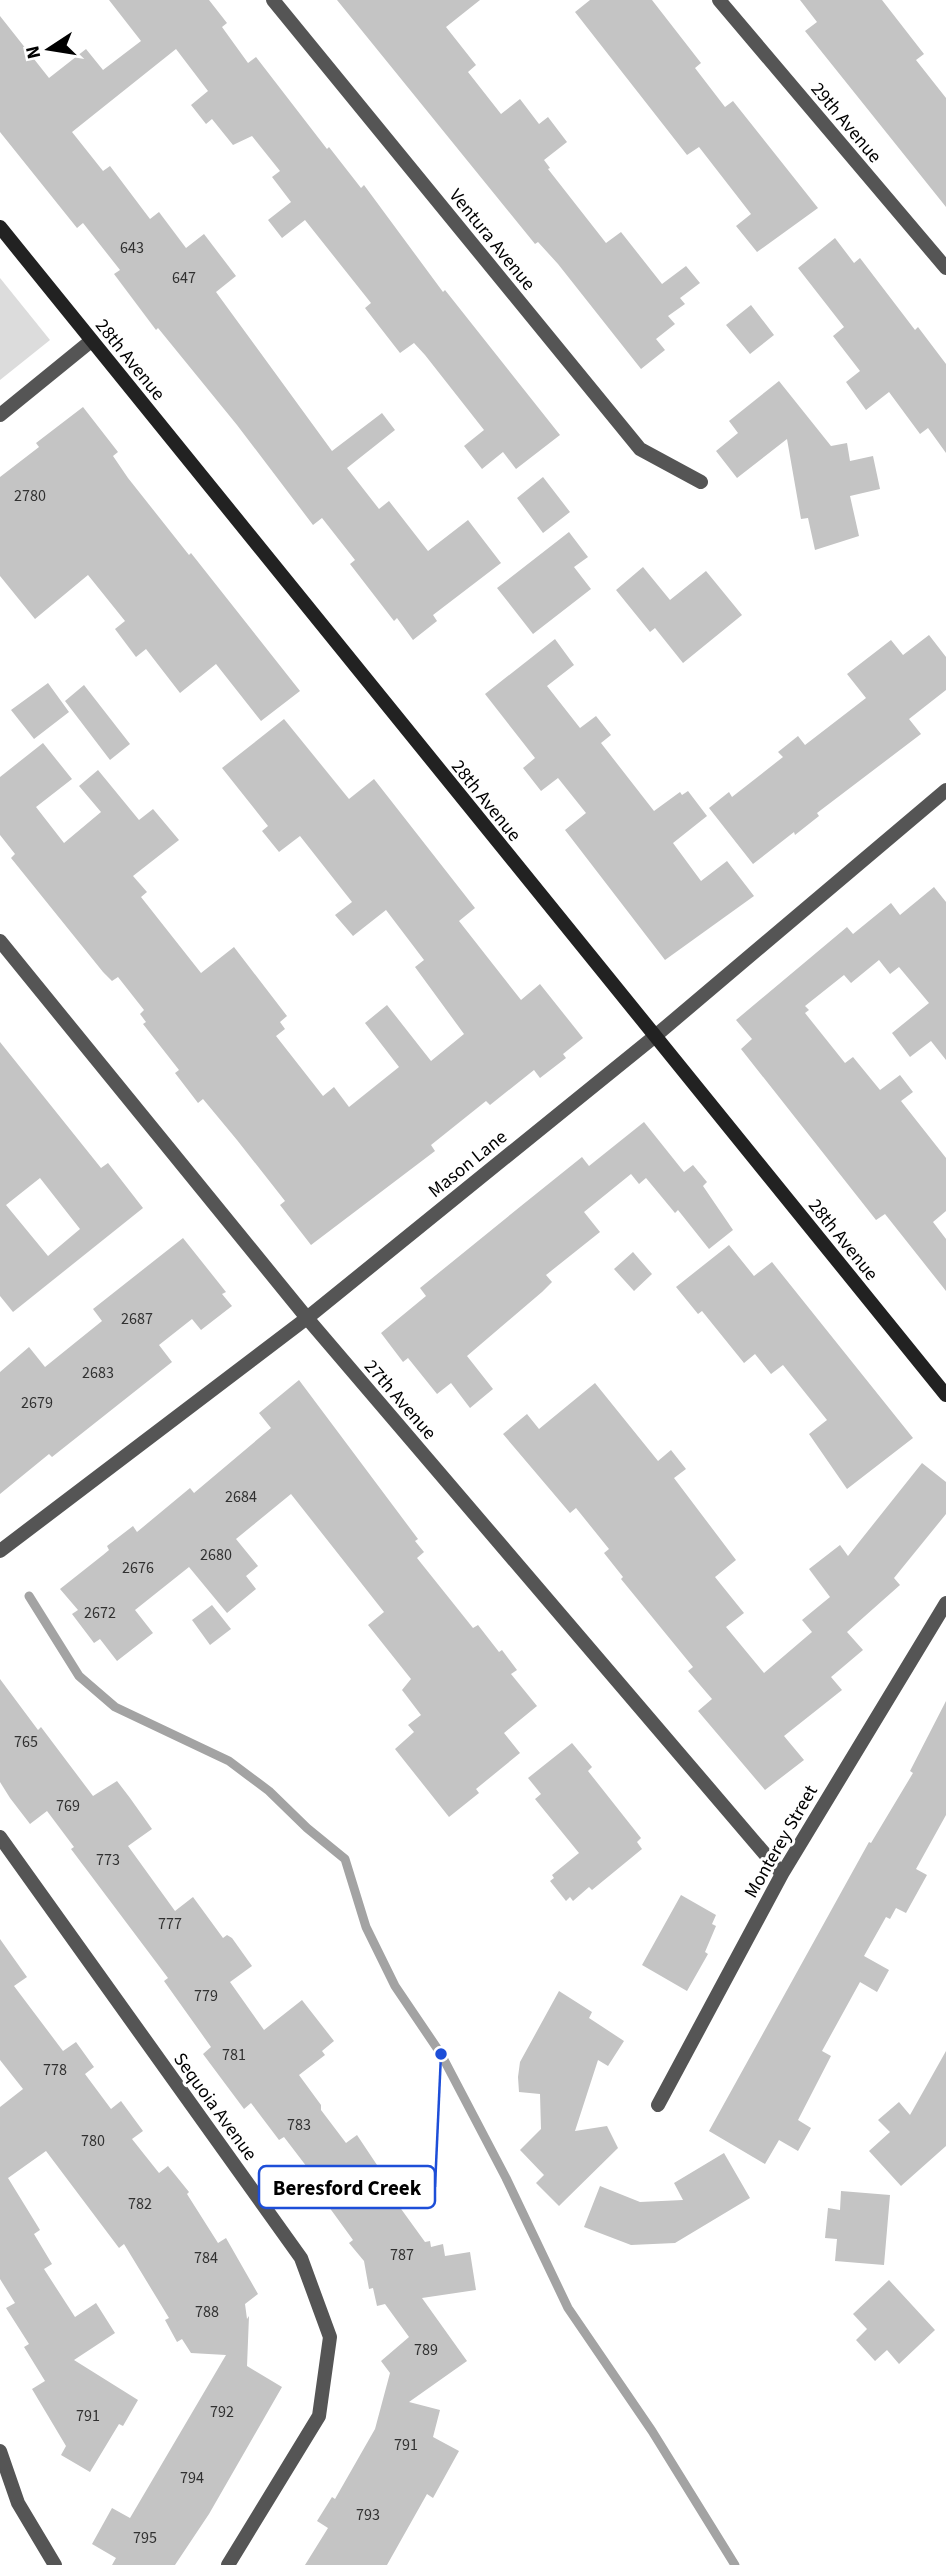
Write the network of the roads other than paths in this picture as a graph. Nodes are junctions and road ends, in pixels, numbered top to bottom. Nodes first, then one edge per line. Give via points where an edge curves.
1 (273, 0) edge
2 (719, 0) edge
3 (0, 227) edge
4 (946, 268) edge
5 (91, 341) junction
6 (0, 415) edge
7 (701, 482) dead end
8 (944, 797) edge
9 (0, 941) edge
10 (654, 1037) junction
11 (307, 1318) junction
12 (946, 1395) edge
13 (0, 1551) edge
14 (946, 1603) edge
15 (0, 1837) edge
16 (782, 1874) junction
17 (658, 2105) dead end
18 (0, 2451) edge
19 (55, 2565) edge
20 (228, 2565) edge

1 - 7 street, Ventura Avenue via 640,449
2 - 4 street, 29th Avenue
3 - 5 street, 28th Avenue
5 - 6 street
5 - 10 street, 28th Avenue
8 - 10 street, Mason Lane
9 - 11 street, 27th Avenue
10 - 11 street, Mason Lane
10 - 12 street, 28th Avenue
11 - 13 street, Mason Lane
11 - 16 street, 27th Avenue
14 - 16 street, Monterey Street
15 - 20 street, Sequoia Avenue via 302,2258 330,2337 319,2416
16 - 17 street, Monterey Street
18 - 19 street via 18,2503

